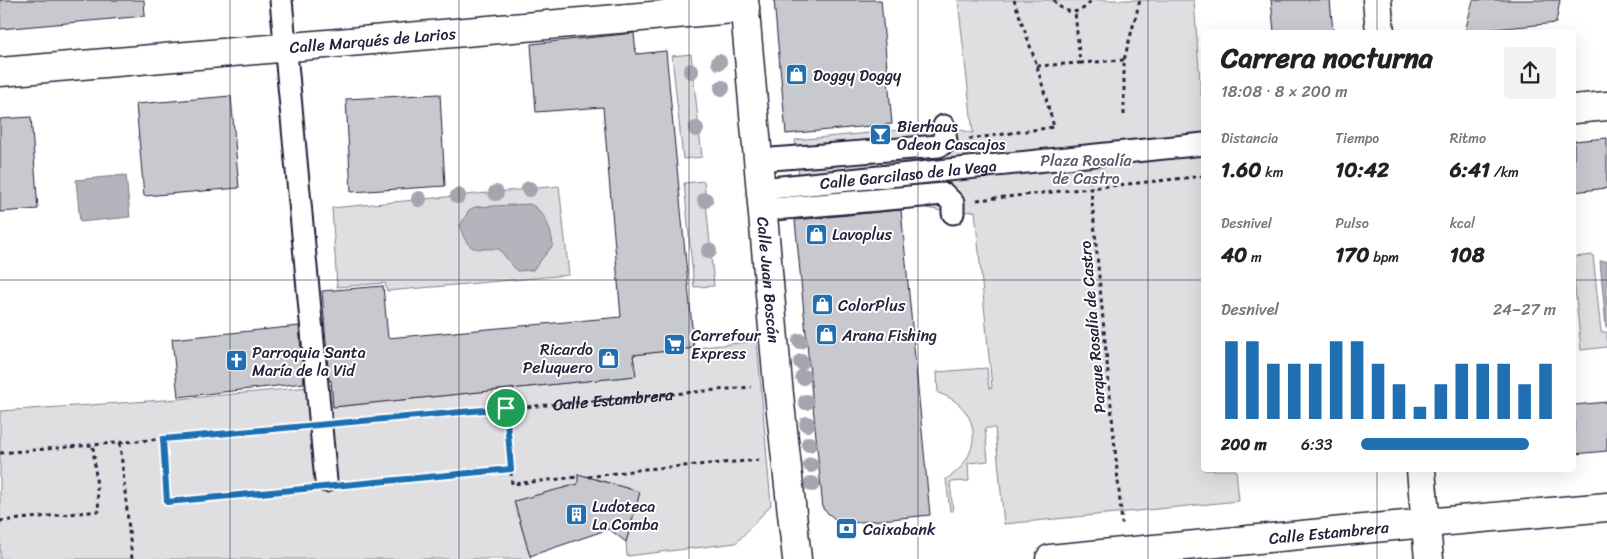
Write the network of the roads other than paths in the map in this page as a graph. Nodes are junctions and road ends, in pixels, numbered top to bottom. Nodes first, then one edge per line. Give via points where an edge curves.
1 (281, 0) edge
2 (1377, 0) edge
3 (744, 4) edge
4 (1380, 30) edge
5 (285, 48) junction
6 (0, 72) edge
7 (1607, 106) edge
8 (1576, 109) edge
9 (945, 134) road end
10 (1201, 144) edge
11 (759, 160) junction
12 (762, 199) junction
13 (953, 208) road end
14 (1421, 472) edge
15 (326, 484) road end
16 (1607, 508) edge
17 (1426, 523) junction
18 (796, 559) edge
19 (1050, 559) edge
20 (1429, 559) edge

1 - 5 street
2 - 4 street
3 - 5 street, Calle Marqués de Larios
3 - 11 street, Calle Juan Boscán
5 - 6 street, Calle Marqués de Larios
5 - 15 street
7 - 8 street
9 - 11 street, Calle Garcilaso de la Vega via 939,146
10 - 12 street, Calle Garcilaso de la Vega
11 - 12 street, Calle Juan Boscán
12 - 13 street, Calle Garcilaso de la Vega via 944,194
12 - 18 street, Calle Juan Boscán
14 - 17 street
16 - 17 street, Calle Estambrera
17 - 19 street, Calle Estambrera
17 - 20 street

